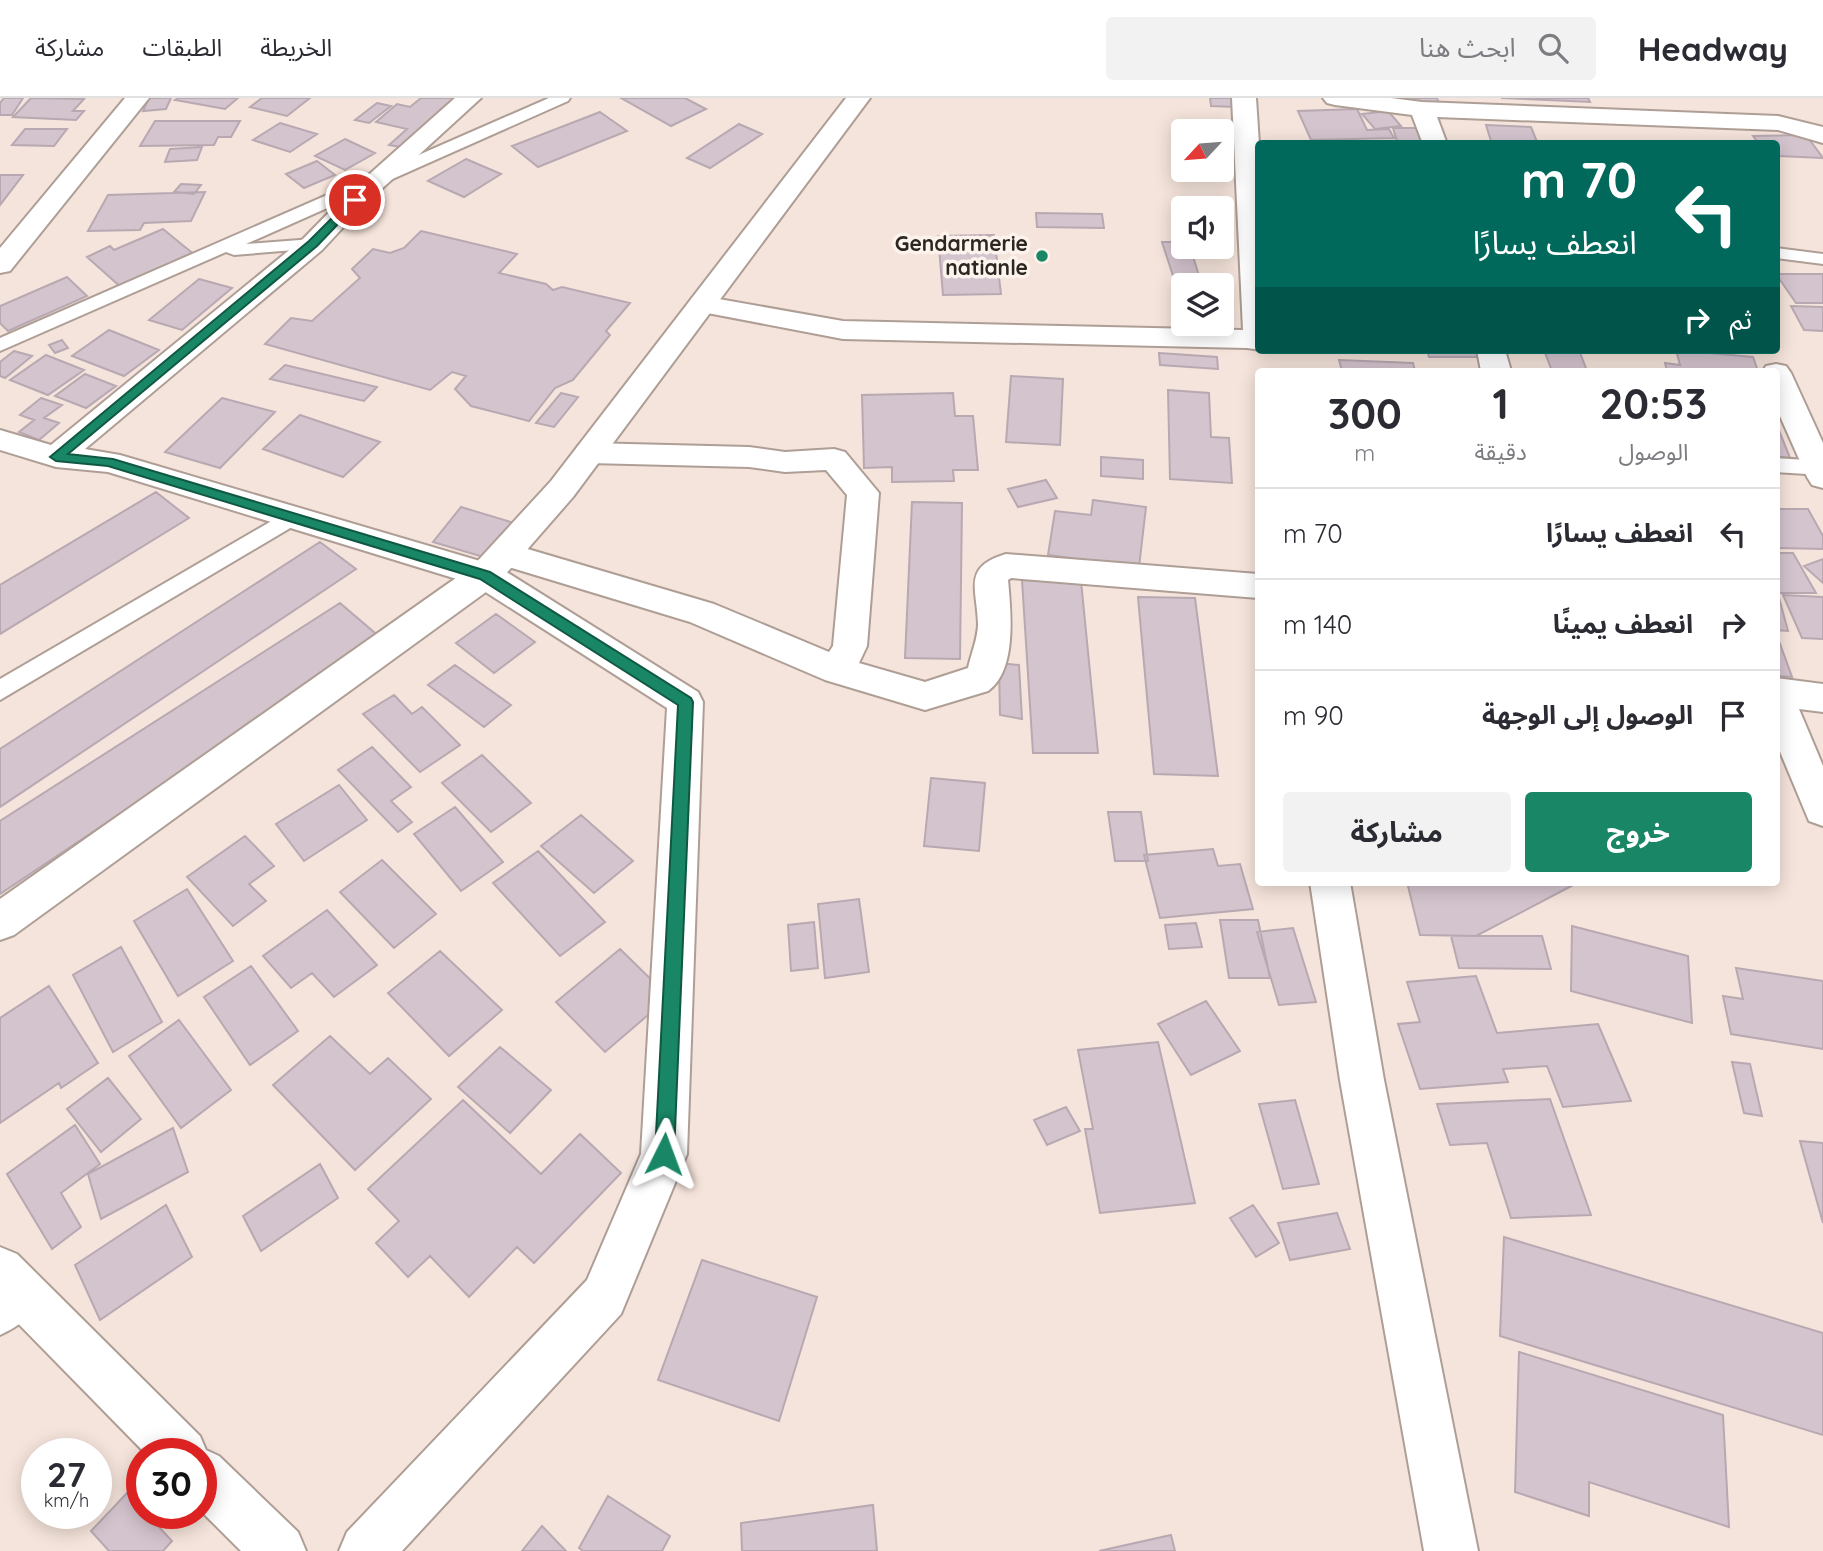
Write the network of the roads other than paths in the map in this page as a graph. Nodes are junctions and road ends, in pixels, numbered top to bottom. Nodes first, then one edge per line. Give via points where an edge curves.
1 (137, 98) edge
2 (469, 98) edge
3 (562, 98) edge
4 (858, 98) edge
5 (1244, 98) edge
6 (1335, 98) edge
7 (1422, 109) junction
8 (1656, 120) junction
9 (1823, 136) edge
10 (1433, 140) edge
11 (1664, 140) edge
12 (381, 177) junction
13 (313, 244) junction
14 (214, 251) junction
15 (1780, 254) edge
16 (1823, 260) edge
17 (0, 265) edge
18 (1255, 289) edge
19 (702, 304) junction
20 (1255, 341) edge
21 (0, 345) edge
22 (1780, 381) edge
23 (0, 440) edge
24 (589, 453) junction
25 (56, 457) junction
26 (1780, 466) edge
27 (1821, 471) edge
28 (295, 516) junction
29 (495, 564) junction
30 (1255, 586) edge
31 (837, 670) junction
32 (0, 691) edge
33 (1780, 693) edge
34 (1823, 698) edge
35 (1780, 708) edge
36 (1823, 810) edge
37 (1331, 886) edge
38 (0, 922) edge
39 (8, 1296) edge
40 (164, 1438) edge
41 (217, 1490) edge
42 (279, 1551) edge
43 (366, 1551) edge
44 (1451, 1551) edge

1 - 17 street
2 - 12 street
3 - 12 lane
4 - 19 street
5 - 18 street
6 - 7 street
7 - 8 street
7 - 10 street
8 - 9 street via 1778,124
8 - 11 street
12 - 13 street
12 - 14 lane
13 - 14 lane
13 - 25 street
14 - 21 lane
15 - 16 lane
19 - 20 street via 843,331
19 - 24 street
22 - 27 street
23 - 25 street
24 - 29 street
24 - 31 street via 785,462 834,459 863,493 850,646
25 - 28 street via 109,462
26 - 27 lane
28 - 29 street
28 - 32 lane
29 - 31 street via 702,613
29 - 38 street
29 - 43 street via 685,702 664,1154 604,1297
30 - 31 street via 1006,566 990,575 995,628 986,670 975,681 925,696
33 - 34 street
35 - 36 street
37 - 44 street via 1362,1080
39 - 40 street
41 - 42 street

